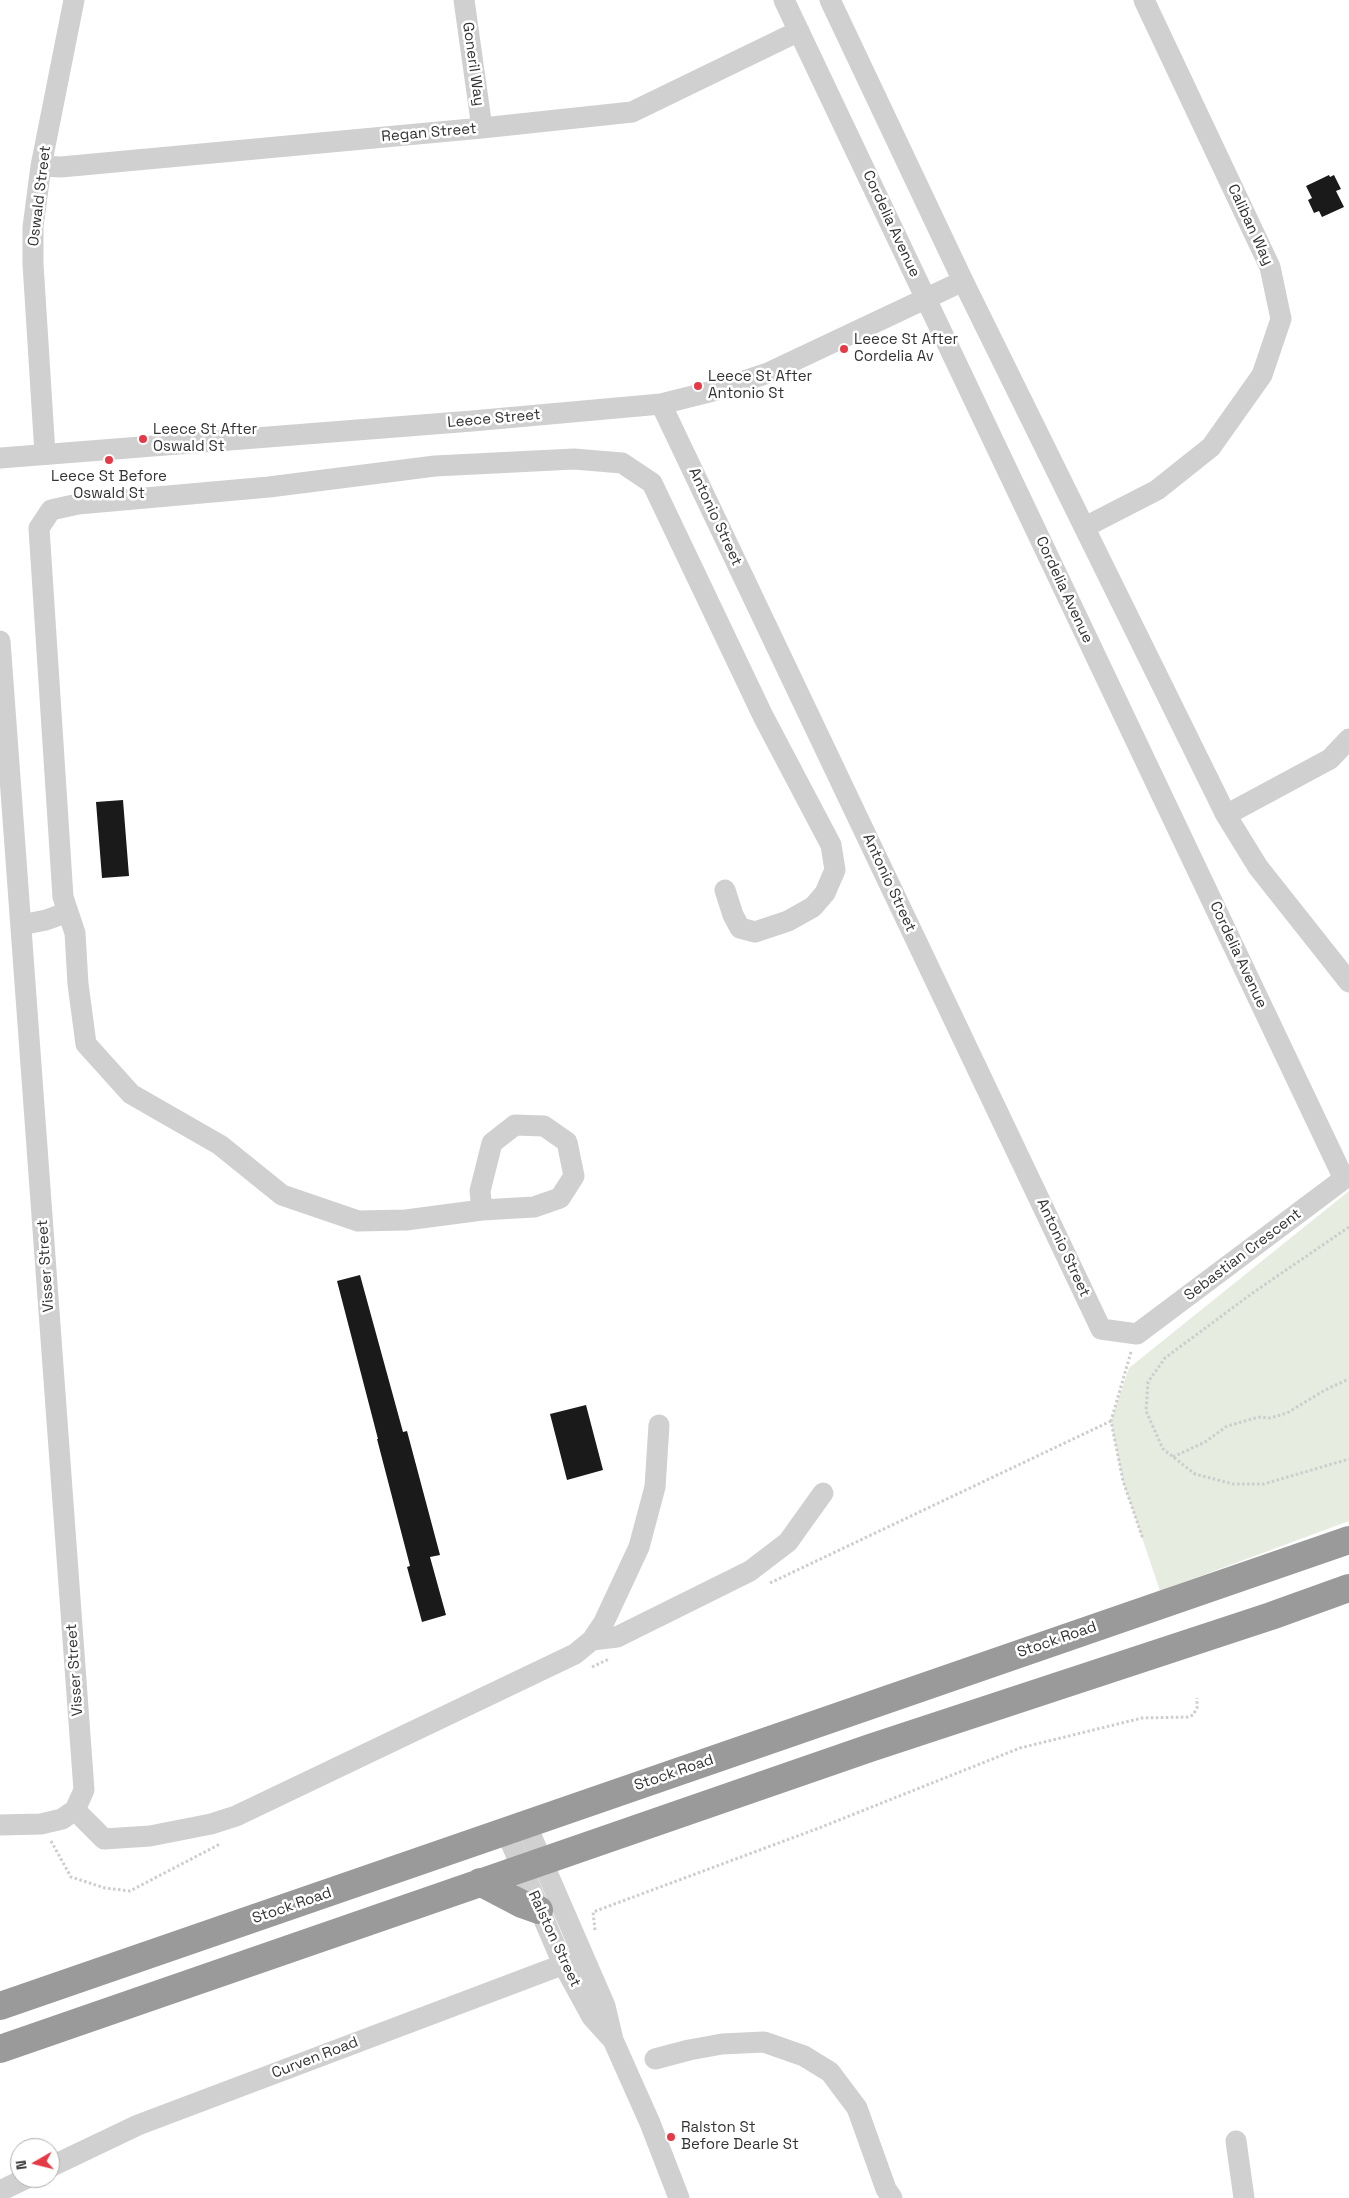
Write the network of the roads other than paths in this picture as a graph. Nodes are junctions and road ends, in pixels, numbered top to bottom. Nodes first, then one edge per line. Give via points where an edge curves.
1 (74, 0) edge
2 (464, 0) edge
3 (784, 0) edge
4 (830, 0) edge
5 (1144, 0) edge
6 (799, 31) junction
7 (482, 128) junction
8 (41, 166) junction
9 (963, 281) junction
10 (926, 298) junction
11 (661, 404) junction
12 (45, 454) junction
13 (0, 458) edge
14 (1085, 527) junction
15 (0, 642) edge
16 (1349, 739) edge
17 (1226, 814) junction
18 (725, 890) dead end
19 (68, 912) junction
20 (21, 925) junction
21 (1349, 982) edge
22 (1347, 1177) edge
23 (482, 1210) junction
24 (1137, 1334) joint
25 (659, 1425) dead end
26 (823, 1493) dead end
27 (1349, 1540) edge
28 (1349, 1588) edge
29 (592, 1640) junction
30 (75, 1810) junction
31 (0, 1825) edge
32 (516, 1827) junction
33 (532, 1864) junction
34 (480, 1882) junction
35 (539, 1910) junction
36 (584, 1957) junction
37 (563, 1964) junction
38 (0, 2006) edge
39 (613, 2040) junction
40 (0, 2049) edge
41 (655, 2059) dead end
42 (1236, 2141) dead end
43 (60, 2162) edge
44 (679, 2198) edge
45 (892, 2198) edge
46 (1244, 2198) edge

1 - 8 street, Oswald Street
2 - 7 street, Goneril Way
3 - 6 street, Cordelia Avenue
4 - 9 street
5 - 14 street, Caliban Way via 1270,266 1281,319 1262,376 1211,447 1157,490
6 - 7 street, Regan Street via 632,112
6 - 10 street, Cordelia Avenue
7 - 8 street, Regan Street via 61,167
8 - 12 street, Oswald Street via 33,227 33,264
9 - 10 street, Leece Street
9 - 14 street
10 - 11 street, Leece Street via 768,373
10 - 22 street, Cordelia Avenue
11 - 12 street, Leece Street
11 - 24 street, Antonio Street via 1101,1329
12 - 13 street, Leece Street
14 - 17 street
15 - 20 street, Visser Street
16 - 17 street via 1330,759
17 - 21 street via 1258,867
18 - 19 street via 740,928 755,932 788,921 813,907 825,894 835,870 831,845 763,716 652,483 622,463 574,459 435,466 269,487 78,504 51,510 39,528 63,897
19 - 20 street
19 - 23 street via 75,933 86,1044 131,1094 220,1145 282,1195 358,1221 406,1220
20 - 30 street, Visser Street via 84,1790
22 - 24 street, Sebastian Crescent
23 - 23 street via 480,1191 492,1142 515,1125 544,1126 567,1142 574,1176 560,1198 534,1207
25 - 29 street via 655,1487 639,1547 604,1622
26 - 29 street via 788,1542 750,1571 616,1637
27 - 32 highway, Stock Road
28 - 33 highway
29 - 30 street via 576,1654 245,1812 211,1824 150,1836 104,1839
30 - 31 street via 62,1819 40,1824
32 - 33 street, Ralston Street
32 - 38 highway, Stock Road
33 - 34 highway
33 - 35 street, Ralston Street
33 - 36 street, Ralston Street
34 - 35 highway
34 - 40 highway
35 - 37 street, Ralston Street
36 - 37 street, Curven Road
36 - 39 street, Ralston Street via 605,2006
37 - 39 street, Ralston Street via 592,2017
37 - 43 street, Curven Road via 138,2125
39 - 44 street, Ralston Street
41 - 45 street via 722,2044 764,2042 804,2056 830,2072 856,2108
42 - 46 street

